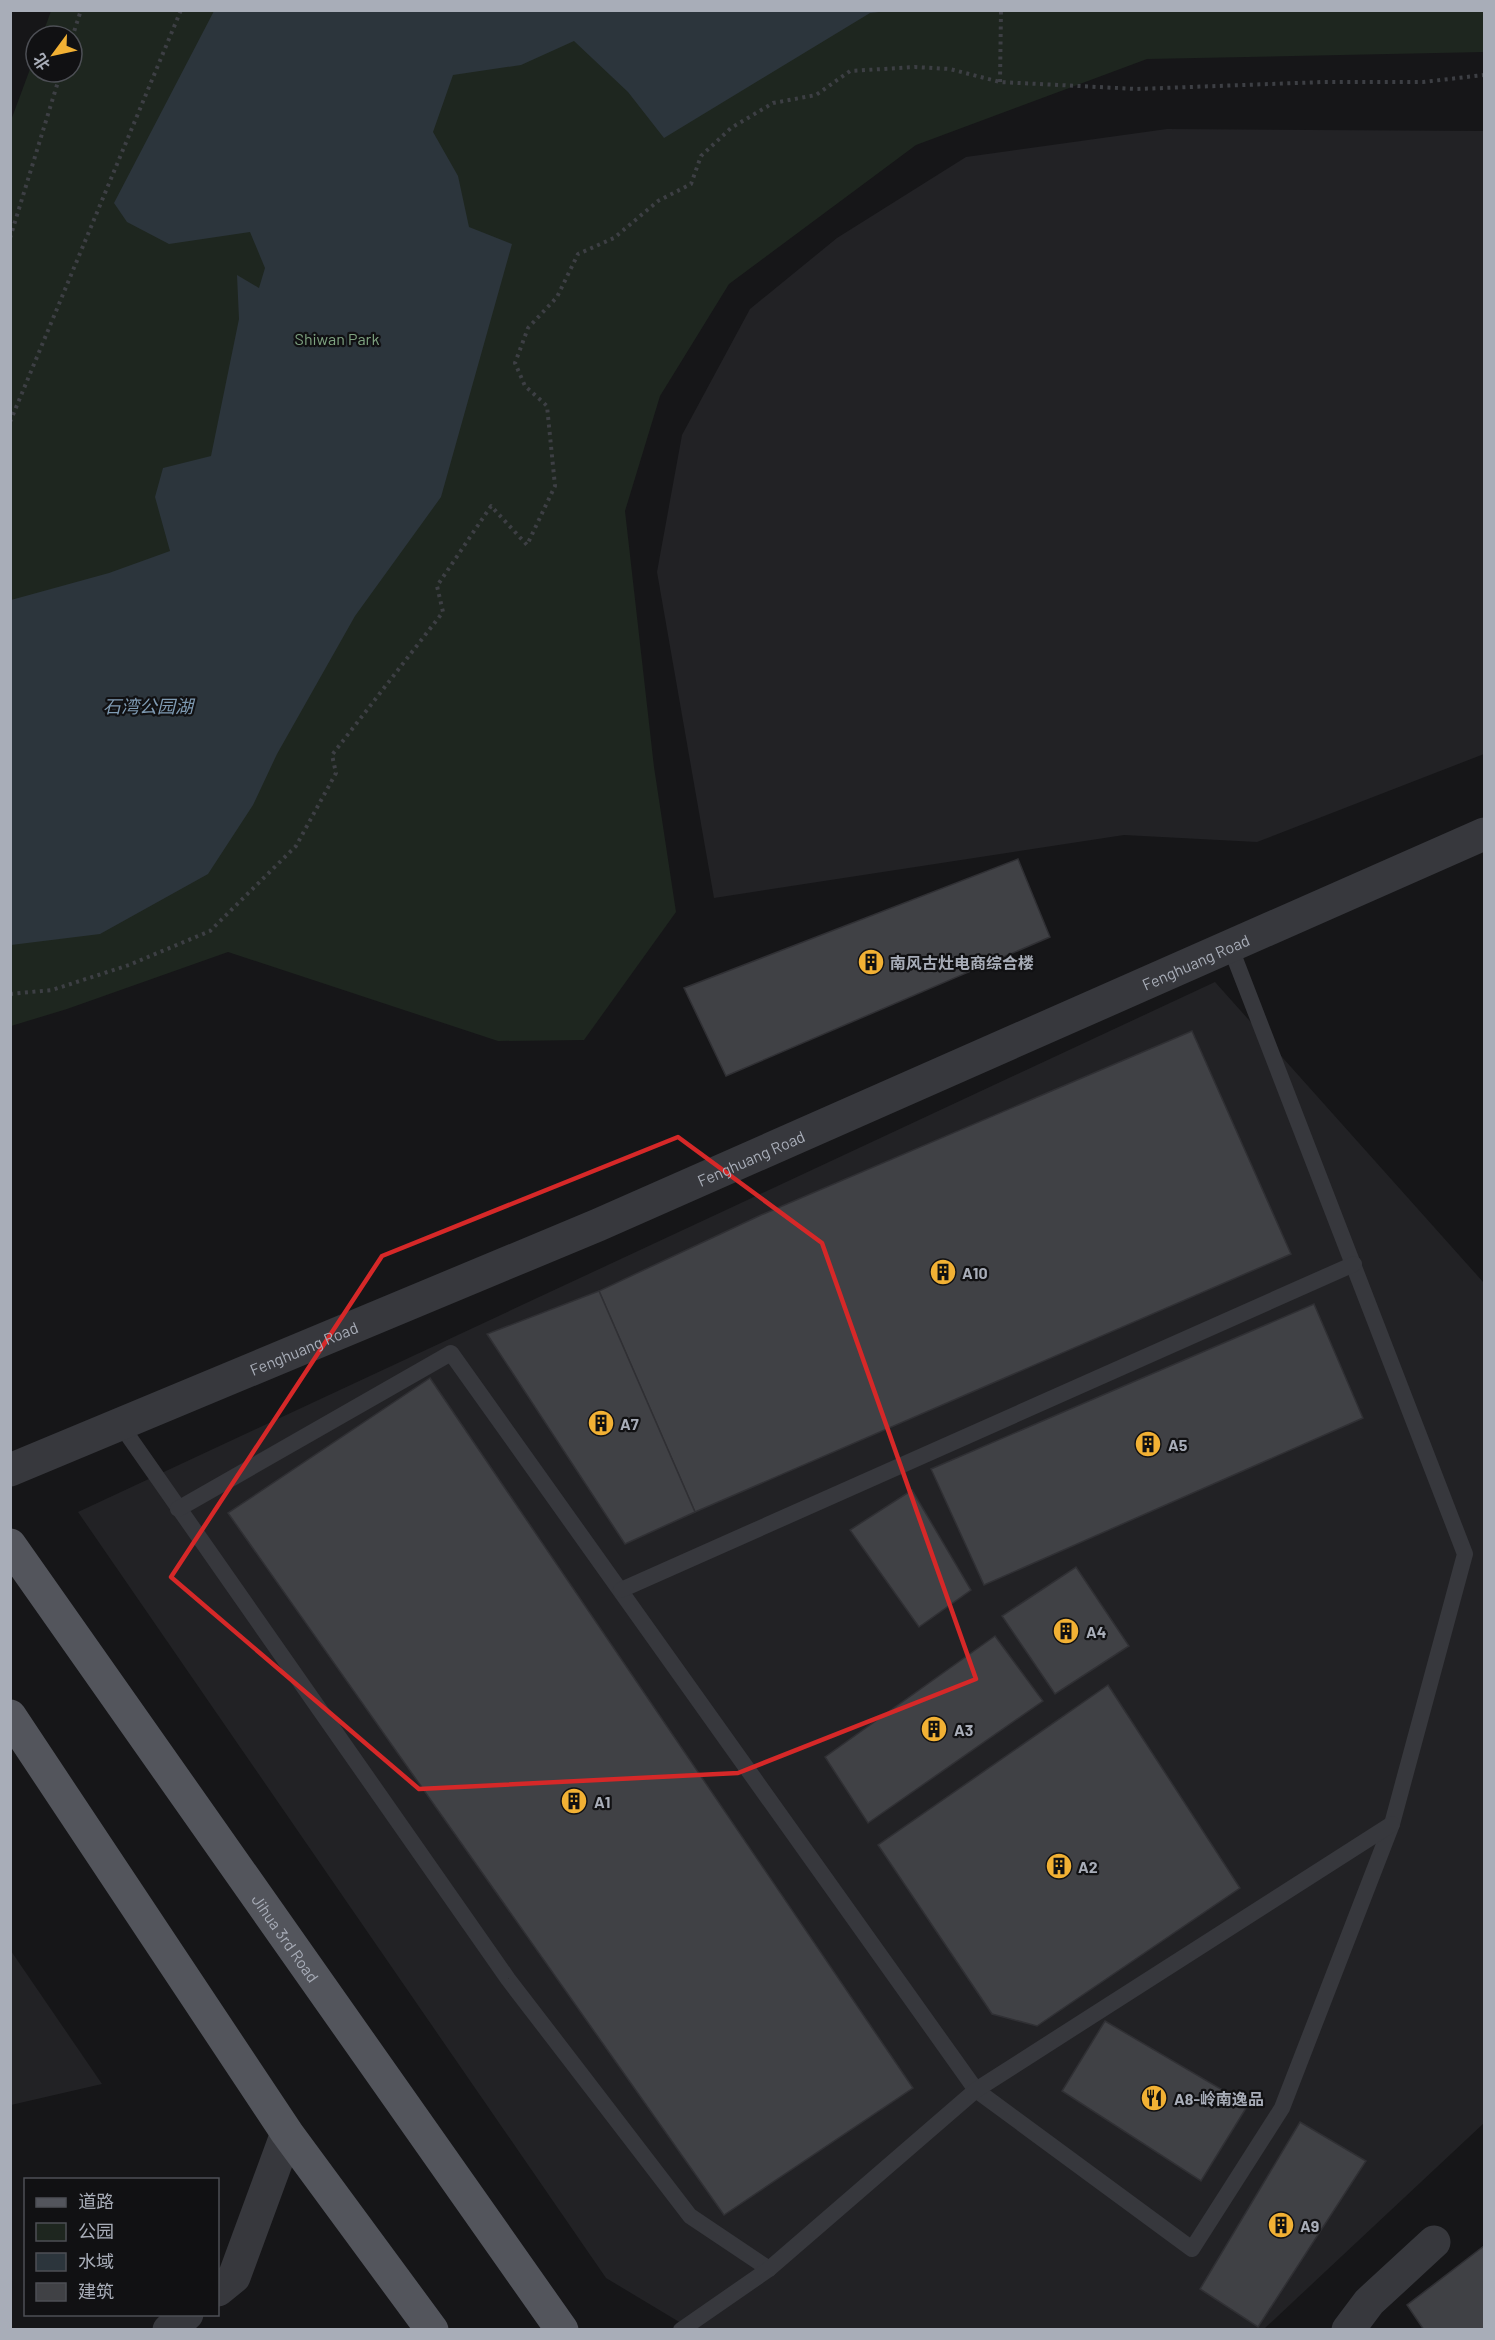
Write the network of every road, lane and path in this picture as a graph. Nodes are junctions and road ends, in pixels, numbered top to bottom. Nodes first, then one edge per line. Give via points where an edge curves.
1 (181, 10) edge
2 (1001, 10) edge
3 (1485, 75) edge
4 (1000, 82) junction
5 (57, 84) edge
6 (10, 238) edge
7 (10, 422) edge
8 (1485, 834) edge
9 (1230, 946) junction
10 (10, 994) edge
11 (1354, 1264) junction
12 (120, 1424) junction
13 (10, 1470) edge
14 (178, 1509) junction
15 (10, 1545) edge
16 (621, 1590) junction
17 (10, 1716) edge
18 (1392, 1824) junction
19 (976, 2090) junction
20 (287, 2133) junction
21 (1434, 2242) dead end
22 (769, 2269) junction
23 (219, 2289) edge
24 (186, 2316) edge
25 (169, 2330) edge
26 (432, 2330) edge
27 (562, 2330) edge
28 (681, 2330) edge
29 (1348, 2330) edge

1 - 7 path
2 - 4 path
3 - 4 path via 1424,82 1323,81 1137,89
4 - 10 path via 950,69 850,71 816,95 773,104 731,128 701,156 691,184 658,201 614,238 578,254 557,297 528,328 515,363 525,386 547,406 555,486 527,545 491,506 437,586 443,612 332,755 336,774 296,846 210,931 129,965 52,990
5 - 6 path
8 - 9 street, Fenghuang Road
9 - 11 lane
9 - 12 street, Fenghuang Road via 598,1225
11 - 16 lane
11 - 18 lane via 1466,1554
12 - 13 street, Fenghuang Road
12 - 14 lane
14 - 16 lane via 451,1353
14 - 22 lane via 508,1979 690,2216
15 - 27 main road, Jihua 3rd Road
16 - 19 lane
17 - 20 main road
18 - 19 lane
18 - 19 lane via 1282,2108 1192,2249
19 - 22 lane
20 - 23 street via 234,2277
20 - 26 main road
21 - 29 street via 1369,2302
22 - 28 lane
24 - 25 street

